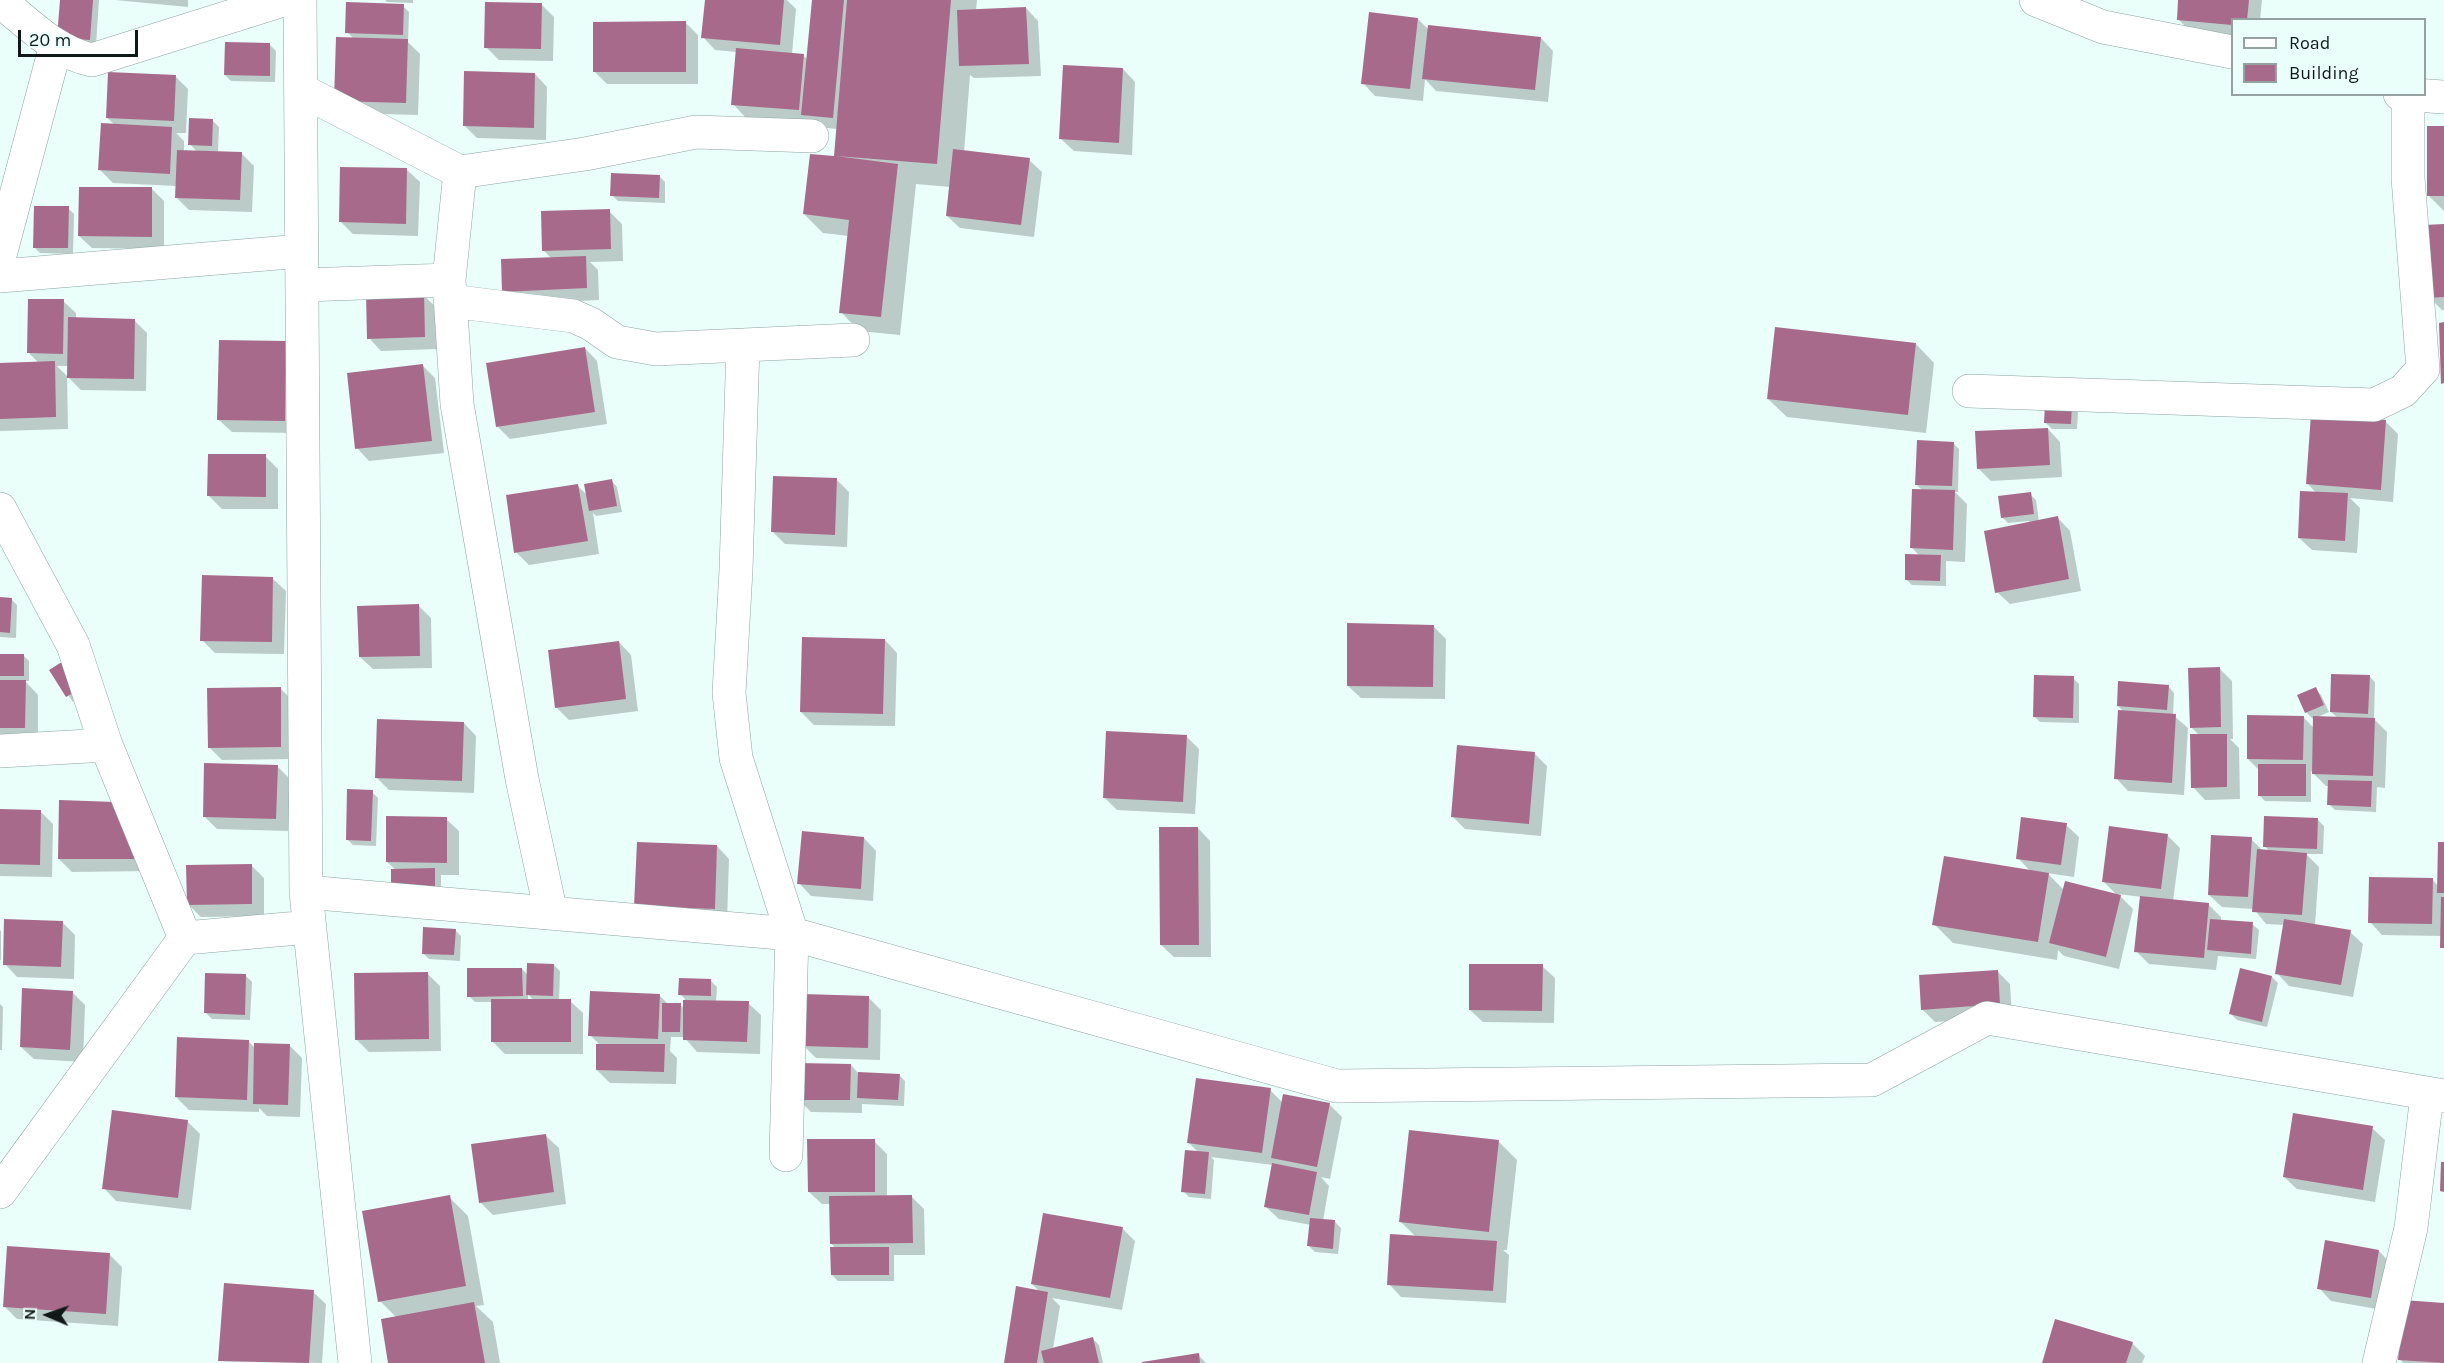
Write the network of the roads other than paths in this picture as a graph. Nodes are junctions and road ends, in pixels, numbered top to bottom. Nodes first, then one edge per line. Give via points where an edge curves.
1 (283, 0) edge
2 (300, 0) edge
3 (2036, 0) edge
4 (0, 1) edge
5 (56, 45) junction
6 (2231, 52) edge
7 (301, 90) junction
8 (2404, 96) edge
9 (2444, 97) edge
10 (812, 136) dead end
11 (460, 172) junction
12 (302, 251) junction
13 (0, 255) edge
14 (0, 276) edge
15 (303, 285) junction
16 (449, 291) junction
17 (853, 340) dead end
18 (743, 345) junction
19 (1970, 391) dead end
20 (0, 510) edge
21 (106, 745) junction
22 (0, 751) edge
23 (306, 892) junction
24 (552, 913) junction
25 (310, 927) junction
26 (792, 934) junction
27 (185, 938) junction
28 (2436, 1095) edge
29 (786, 1155) dead end
30 (0, 1192) edge
31 (355, 1363) edge
32 (2379, 1363) edge

1 - 5 street via 92,60
2 - 7 street
3 - 6 street via 2103,27
4 - 5 street
5 - 13 street
7 - 11 street
7 - 12 street
8 - 9 street
8 - 19 street via 2423,369 2403,391 2374,405
10 - 11 street via 696,132 585,154
11 - 16 street
12 - 14 street
12 - 15 street
15 - 16 street
15 - 23 street
16 - 18 street via 573,316 617,342 656,349
16 - 24 street via 458,404 522,779
17 - 18 street
18 - 26 street via 729,693 736,758
20 - 21 street via 73,645
21 - 22 street
21 - 27 street
23 - 24 street
23 - 25 street
24 - 26 street
25 - 27 street
25 - 31 street
26 - 28 street via 1337,1086 1872,1080 1987,1018
26 - 29 street
27 - 30 street
28 - 32 street via 2411,1228

